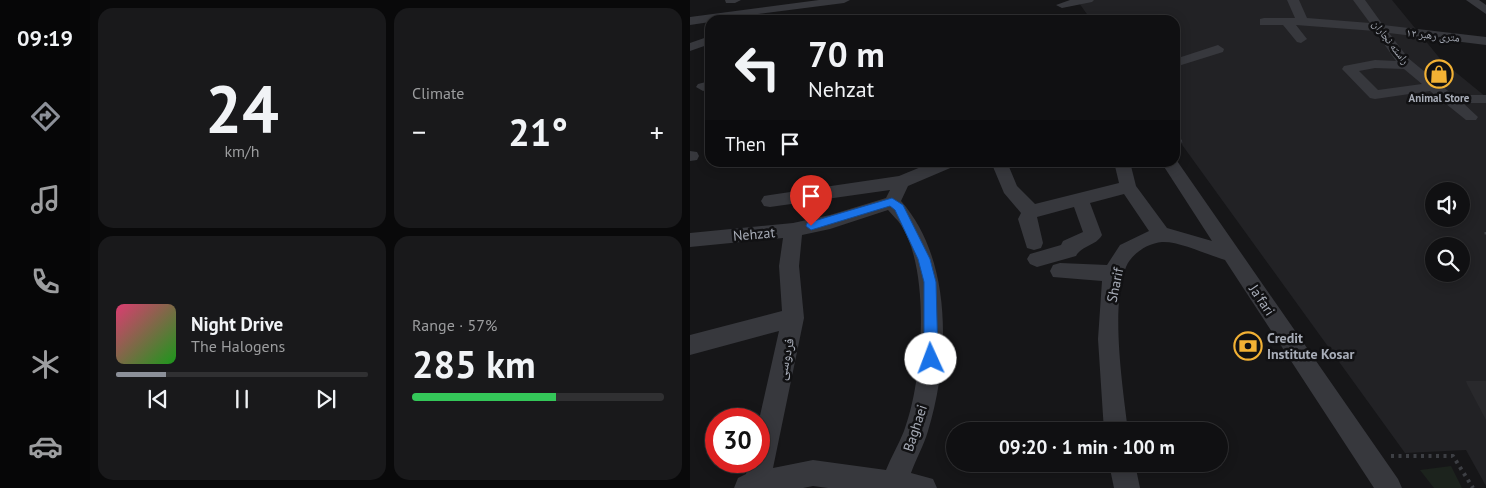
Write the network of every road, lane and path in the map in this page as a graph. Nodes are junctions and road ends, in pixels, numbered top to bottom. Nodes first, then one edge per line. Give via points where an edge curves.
1 (844, 0) edge
2 (1088, 0) edge
3 (1293, 0) edge
4 (1358, 0) edge
5 (1472, 0) edge
6 (1063, 6) edge
7 (777, 9) junction
8 (1486, 10) edge
9 (734, 15) edge
10 (767, 15) edge
11 (705, 19) edge
12 (690, 21) edge
13 (1303, 21) junction
14 (1264, 22) dead end
15 (1287, 22) junction
16 (1380, 29) junction
17 (1301, 39) dead end
18 (1486, 41) edge
19 (705, 42) edge
20 (690, 47) edge
21 (1218, 49) dead end
22 (1180, 61) edge
23 (1408, 65) junction
24 (1434, 86) junction
25 (1450, 99) junction
26 (1486, 99) edge
27 (1471, 117) dead end
28 (937, 167) edge
29 (1002, 167) edge
30 (1123, 167) edge
31 (1172, 167) edge
32 (902, 182) junction
33 (1128, 187) junction
34 (1080, 199) junction
35 (770, 201) dead end
36 (892, 202) junction
37 (1031, 212) junction
38 (793, 230) junction
39 (1486, 232) edge
40 (1162, 235) junction
41 (1486, 236) edge
42 (690, 240) edge
43 (1231, 254) junction
44 (1060, 271) dead end
45 (1115, 274) junction
46 (793, 318) junction
47 (690, 345) edge
48 (1115, 422) edge
49 (1367, 456) junction
50 (1124, 472) edge
51 (894, 486) edge
52 (752, 487) edge
53 (924, 488) edge
54 (1127, 488) edge
55 (1389, 488) edge
56 (1473, 488) edge

1 - 7 street
2 - 6 street
3 - 13 street
4 - 16 street, راسته نجاران
5 - 8 street
7 - 9 street
7 - 10 street
11 - 12 street
13 - 15 street, ۱۲ متری رهبر
13 - 16 street, ۱۲ متری رهبر
14 - 15 street, ۱۲ متری رهبر
15 - 17 street
16 - 18 street, ۱۲ متری رهبر
16 - 23 street, راسته نجاران
19 - 20 street
21 - 22 street
23 - 24 street, راسته نجاران
23 - 24 street via 1375,64 1349,69 1375,95
24 - 25 street, راسته نجاران
25 - 26 street
25 - 27 street
28 - 32 street
29 - 37 street via 1010,190
30 - 33 street
31 - 43 street, Ja'fari
32 - 35 street
32 - 36 street
33 - 34 street
33 - 40 street
34 - 37 street
34 - 37 street via 1093,236 1070,246 1069,251 1036,251 1028,219
36 - 38 street, Nehzat
36 - 51 street, Baghaei via 900,208 911,228 930,282 931,359 916,431
38 - 42 street, Nehzat
38 - 46 street, فردوسی via 789,266
39 - 41 path
40 - 43 street
40 - 45 street, Sharif via 1132,246 1122,255
43 - 49 street, Ja'fari
44 - 45 street
45 - 48 street, Sharif via 1111,286 1108,336
46 - 47 street
46 - 52 street, فردوسی
49 - 55 street, Ja'fari
49 - 56 path via 1453,456
50 - 54 street
51 - 52 street via 813,473
51 - 53 street

